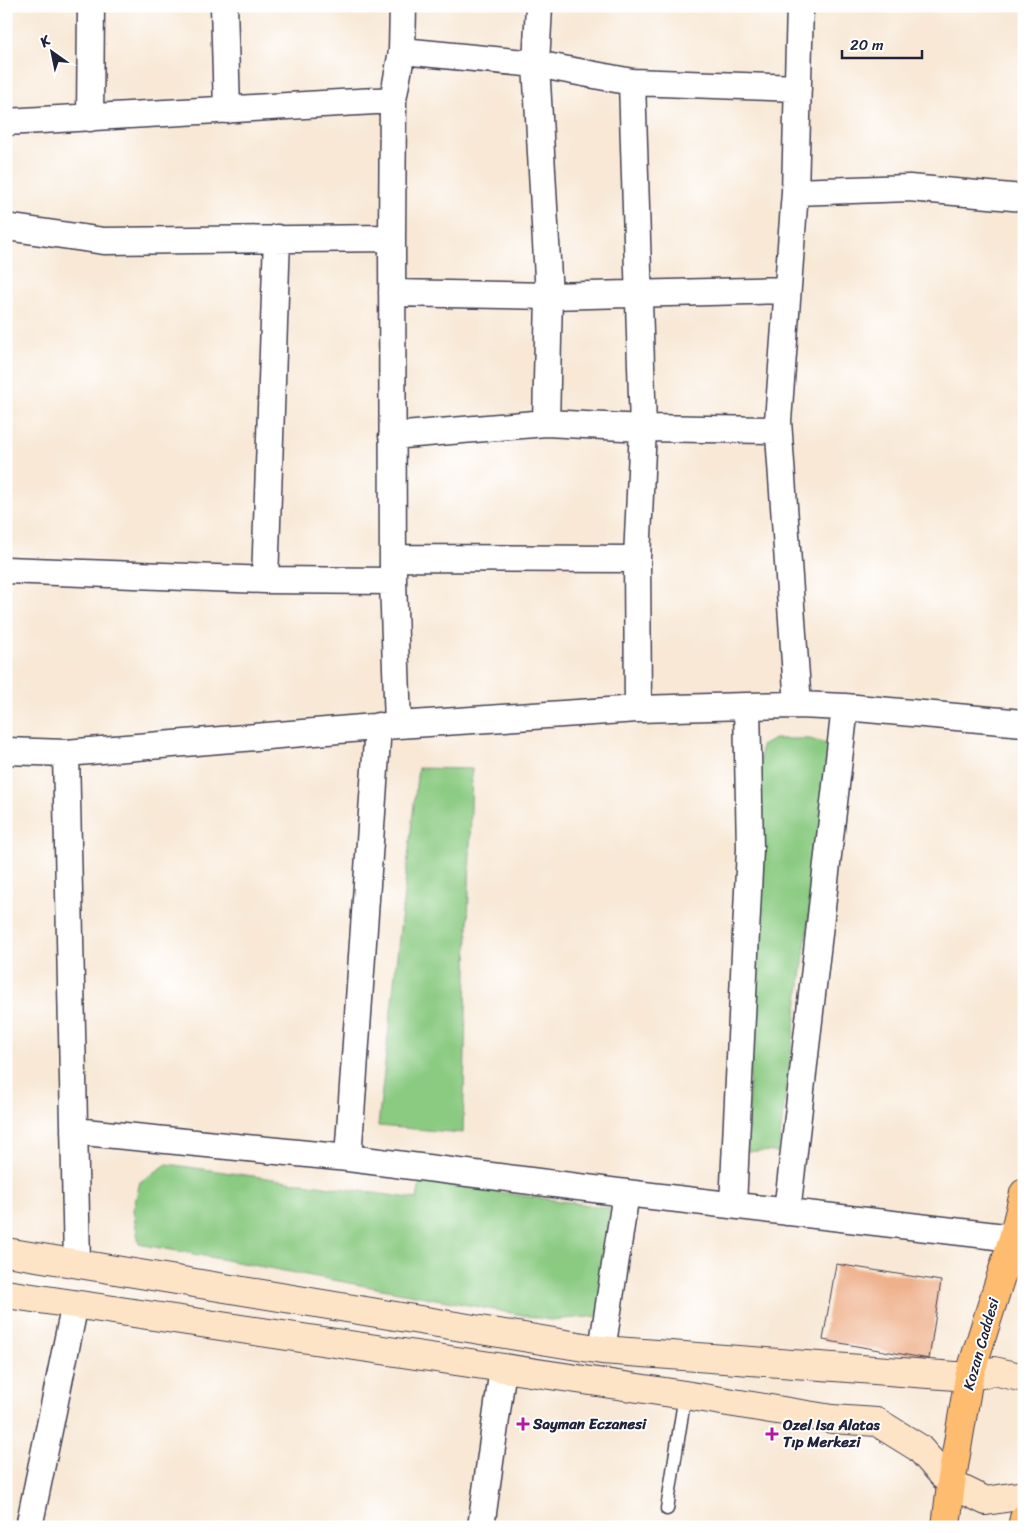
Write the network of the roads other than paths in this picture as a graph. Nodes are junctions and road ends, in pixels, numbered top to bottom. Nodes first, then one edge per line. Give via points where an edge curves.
1 (91, 6) edge
2 (224, 6) edge
3 (403, 6) edge
4 (539, 6) edge
5 (800, 6) edge
6 (402, 51) junction
7 (536, 64) junction
8 (632, 82) junction
9 (798, 88) junction
10 (393, 100) junction
11 (227, 110) junction
12 (90, 118) junction
13 (6, 122) edge
14 (795, 192) junction
15 (1024, 198) edge
16 (6, 228) edge
17 (277, 238) junction
18 (392, 238) junction
19 (787, 290) junction
20 (392, 293) junction
21 (638, 293) junction
22 (549, 296) junction
23 (546, 423) junction
24 (643, 428) junction
25 (778, 430) junction
26 (392, 436) junction
27 (637, 559) junction
28 (6, 570) edge
29 (393, 570) junction
30 (265, 580) junction
31 (798, 705) junction
32 (747, 706) junction
33 (844, 707) junction
34 (638, 709) junction
35 (1024, 723) edge
36 (388, 726) junction
37 (6, 751) edge
38 (66, 753) junction
39 (74, 1131) junction
40 (348, 1158) junction
41 (626, 1193) junction
42 (1024, 1193) edge
43 (733, 1205) junction
44 (788, 1212) junction
45 (1013, 1238) junction
46 (6, 1252) edge
47 (77, 1263) junction
48 (6, 1294) edge
49 (75, 1304) junction
50 (602, 1350) junction
51 (503, 1368) junction
52 (969, 1377) junction
53 (1024, 1378) edge
54 (685, 1395) junction
55 (951, 1484) junction
56 (1024, 1495) edge
57 (667, 1509) dead end
58 (1024, 1518) edge
59 (29, 1527) edge
60 (481, 1527) edge
61 (946, 1527) edge
62 (1022, 1527) edge

1 - 12 street
2 - 11 street
3 - 6 street
4 - 7 street
5 - 9 street
6 - 7 street
6 - 10 street
7 - 8 street
7 - 22 street
8 - 9 street
8 - 21 street
9 - 14 street
10 - 11 street
10 - 18 street
11 - 12 street
12 - 13 street
14 - 15 street via 909,188
14 - 19 street
16 - 17 street via 104,241
17 - 18 street
17 - 30 street
18 - 20 street
19 - 21 street
19 - 25 street
20 - 22 street
20 - 26 street
21 - 22 street
21 - 24 street
22 - 23 street
23 - 24 street
23 - 26 street
24 - 25 street
24 - 27 street
25 - 31 street
26 - 29 street
27 - 29 street
27 - 34 street
28 - 30 street
29 - 30 street
29 - 36 street
31 - 32 street
31 - 33 street
32 - 34 street
32 - 43 street via 750,849
33 - 35 street
33 - 44 street
34 - 36 street
36 - 38 street
36 - 40 street
37 - 38 street
38 - 39 street
39 - 40 street
39 - 47 street
40 - 41 street
41 - 43 street
41 - 50 street
42 - 45 highway, Kozan Caddesi
43 - 44 street
44 - 45 street
45 - 52 highway, Kozan Caddesi
46 - 47 main road
47 - 50 main road
48 - 49 main road
49 - 51 main road
49 - 59 street
50 - 52 main road
51 - 54 main road
51 - 60 street
52 - 53 main road via 994,1371
52 - 55 highway, Kozan Caddesi
54 - 55 main road via 832,1419 877,1422 919,1448
54 - 57 lane
55 - 56 main road via 986,1501
55 - 61 highway, Kozan Caddesi
58 - 62 highway

